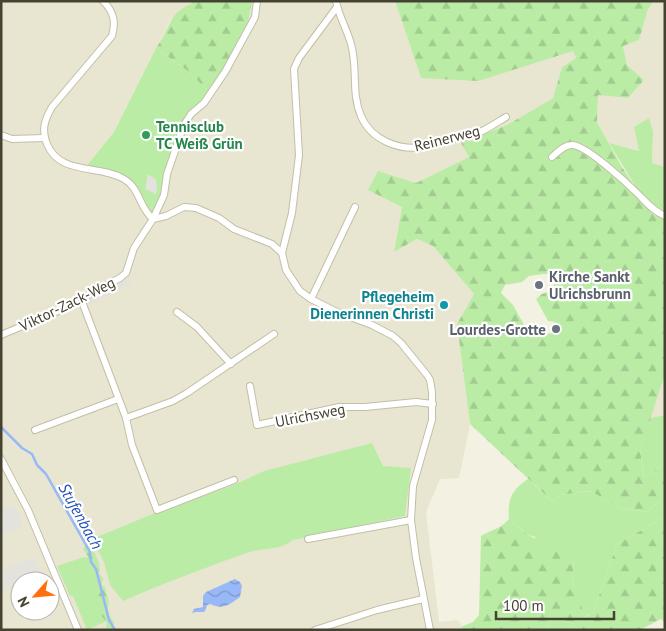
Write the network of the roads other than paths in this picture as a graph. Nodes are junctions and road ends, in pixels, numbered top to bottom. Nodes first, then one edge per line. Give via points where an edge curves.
1 (104, 1) edge
2 (257, 1) edge
3 (337, 4) edge
4 (506, 117) dead end
5 (1, 135) edge
6 (45, 138) junction
7 (552, 157) dead end
8 (355, 207) dead end
9 (662, 215) edge
10 (153, 219) junction
11 (282, 253) junction
12 (81, 299) junction
13 (311, 299) junction
14 (176, 312) dead end
15 (274, 334) dead end
16 (1, 335) edge
17 (232, 364) junction
18 (250, 386) dead end
19 (118, 399) junction
20 (433, 404) junction
21 (126, 418) junction
22 (36, 430) dead end
23 (1, 459) edge
24 (234, 480) dead end
25 (411, 520) junction
26 (308, 539) dead end
27 (423, 599) junction
28 (78, 630) edge
29 (315, 630) edge
30 (430, 630) edge

1 - 6 street via 114,16 112,36 52,107 45,119
2 - 10 street, Viktor-Zack-Weg via 255,17 225,72 184,125 167,174 164,195
3 - 4 street, Reinerweg via 351,44 354,87 361,117 369,129 386,142 409,148 426,146 474,135
3 - 11 street, Reinerweg via 298,58 294,69 299,155 292,213
5 - 6 street via 12,139
6 - 10 street via 52,153 62,162 118,176 134,186 145,211
7 - 9 street via 572,145 584,149
8 - 13 street
10 - 11 street via 187,207 201,209 234,229 272,244
10 - 12 street, Viktor-Zack-Weg via 134,248 123,276
11 - 13 street via 293,282
12 - 16 street, Viktor-Zack-Weg
12 - 19 street
13 - 20 street via 398,340 430,380
14 - 17 street via 198,327
15 - 17 street
17 - 21 street via 173,401
18 - 20 street, Ulrichsweg via 257,426 339,407 365,408 416,402
19 - 21 street
19 - 22 street
20 - 25 street via 432,420 413,486
21 - 24 street via 132,445 157,510
23 - 28 street via 28,510
25 - 26 street
25 - 27 street
27 - 29 street
27 - 30 street

